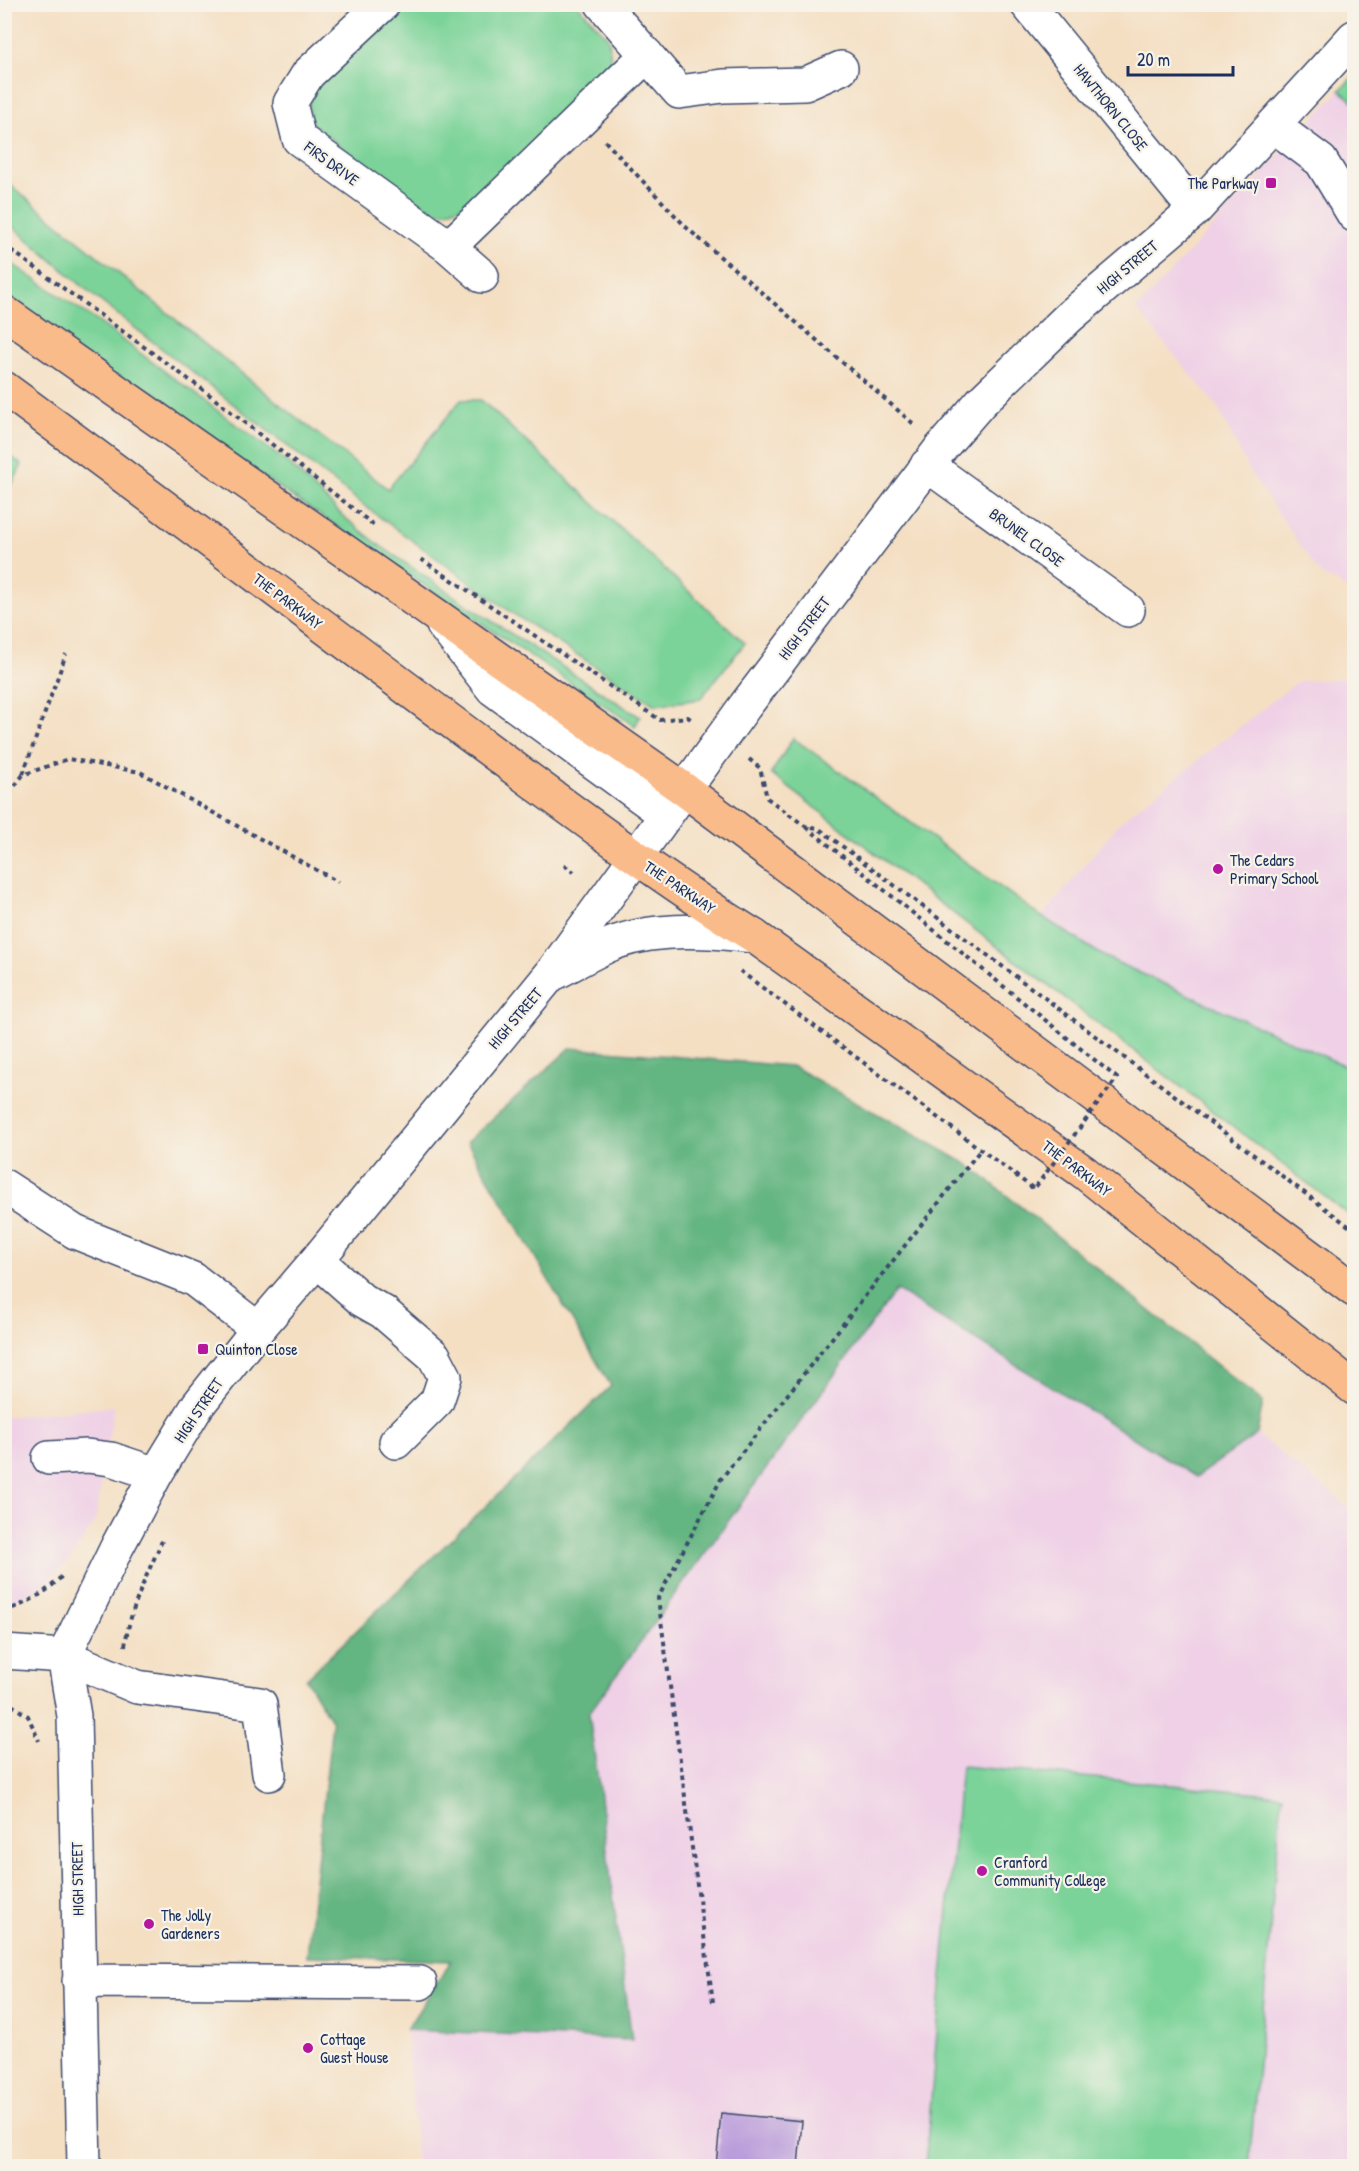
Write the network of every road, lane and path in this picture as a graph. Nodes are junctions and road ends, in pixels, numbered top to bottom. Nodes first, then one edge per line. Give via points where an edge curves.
1 (383, 4) edge
2 (602, 4) edge
3 (1027, 4) edge
4 (1354, 37) edge
5 (647, 55) junction
6 (841, 68) dead end
7 (584, 118) junction
8 (1274, 126) junction
9 (1195, 210) junction
10 (1354, 215) edge
11 (4, 245) edge
12 (448, 247) junction
13 (482, 276) dead end
14 (4, 312) edge
15 (4, 388) edge
16 (934, 457) junction
17 (384, 534) dead end
18 (414, 554) dead end
19 (1128, 610) dead end
20 (66, 654) dead end
21 (696, 723) dead end
22 (748, 758) dead end
23 (23, 775) junction
24 (4, 800) edge
25 (676, 802) junction
26 (805, 826) junction
27 (636, 858) junction
28 (564, 865) dead end
29 (574, 872) dead end
30 (338, 882) dead end
31 (754, 936) junction
32 (740, 971) dead end
33 (551, 974) junction
34 (981, 1149) junction
35 (4, 1186) edge
36 (1354, 1230) edge
37 (317, 1260) junction
38 (1354, 1290) edge
39 (258, 1329) junction
40 (1354, 1388) edge
41 (396, 1442) dead end
42 (49, 1458) dead end
43 (156, 1474) junction
44 (64, 1574) dead end
45 (4, 1611) edge
46 (4, 1652) edge
47 (64, 1656) junction
48 (4, 1700) edge
49 (32, 1725) dead end
50 (269, 1774) dead end
51 (80, 1981) junction
52 (420, 1983) dead end
53 (713, 2002) dead end
54 (84, 2166) edge

1 - 12 street, FIRS DRIVE via 308,74 290,103 299,139
2 - 5 street
3 - 9 street, HAWTHORN CLOSE
4 - 8 street, HIGH STREET
5 - 6 street via 679,92 723,86 805,84
5 - 7 street
7 - 12 street
7 - 16 path via 687,228
8 - 9 street, HIGH STREET
8 - 10 street via 1321,161
9 - 16 street, HIGH STREET via 1069,316 981,402
11 - 17 path via 206,392
12 - 13 street, FIRS DRIVE
14 - 25 highway via 431,610
15 - 27 highway, THE PARKWAY
16 - 19 street, BRUNEL CLOSE
16 - 25 street, HIGH STREET
18 - 21 path via 660,720 688,717
20 - 23 path
22 - 26 path via 760,768 767,798
23 - 24 path
23 - 30 path via 68,759 140,772
25 - 27 street, HIGH STREET
25 - 38 highway
26 - 34 path, bridge via 1116,1078 1034,1189
26 - 36 path via 818,828
27 - 31 highway, THE PARKWAY
27 - 33 street, HIGH STREET
28 - 29 path
31 - 33 street via 709,931 641,935 615,942
31 - 40 highway, THE PARKWAY via 1085,1173
32 - 34 path, bridge
33 - 37 street, HIGH STREET
34 - 53 path via 721,1479 658,1598
35 - 39 street via 75,1232 193,1279
37 - 39 street, HIGH STREET
37 - 41 street via 434,1356 445,1377 436,1401
39 - 43 street, HIGH STREET via 198,1405
42 - 43 street via 111,1459
43 - 47 street, HIGH STREET
44 - 45 path via 36,1598
46 - 47 street
47 - 50 street via 137,1687 260,1704
47 - 51 street, HIGH STREET via 74,1716
48 - 49 path via 28,1716
51 - 52 street
51 - 54 street, HIGH STREET

